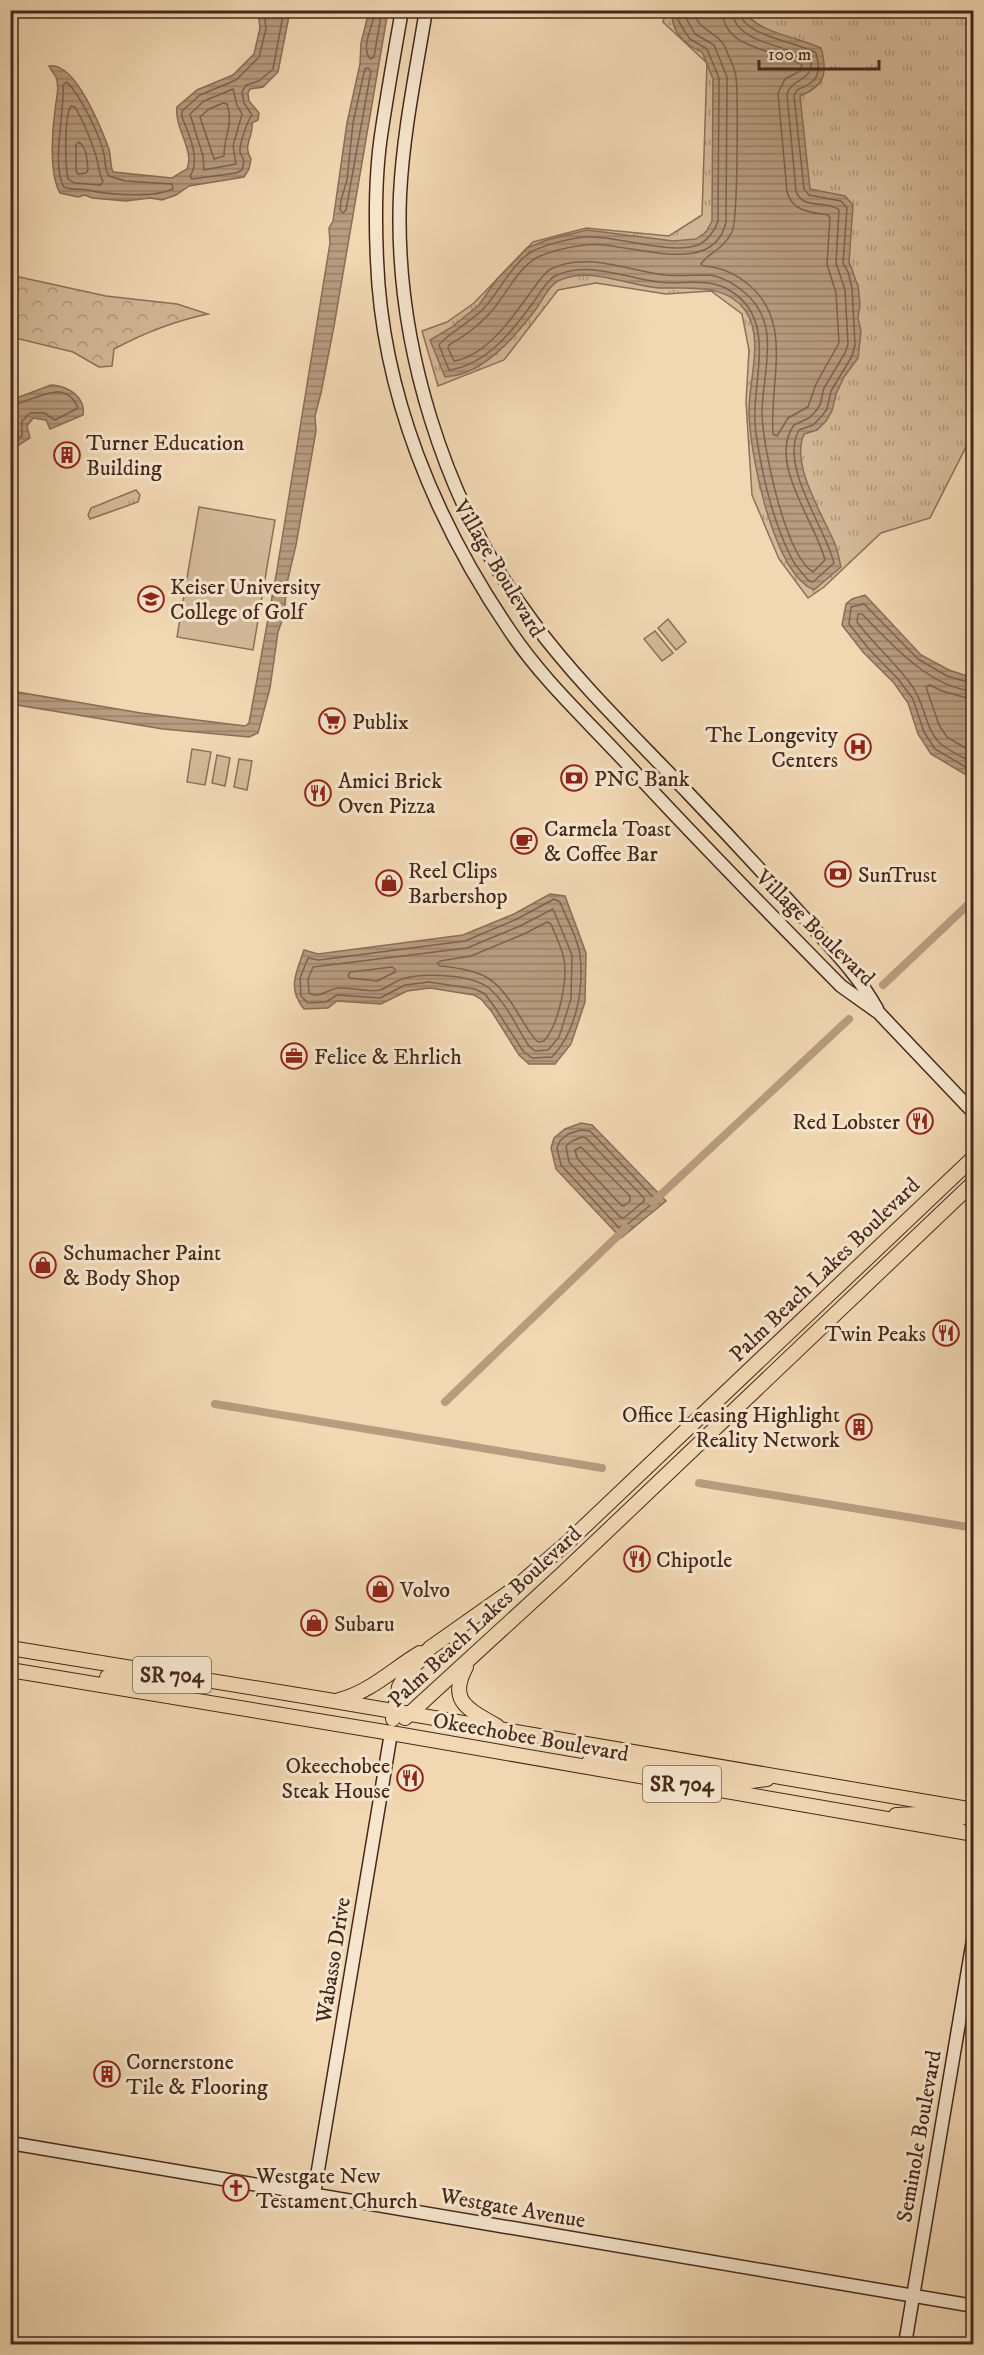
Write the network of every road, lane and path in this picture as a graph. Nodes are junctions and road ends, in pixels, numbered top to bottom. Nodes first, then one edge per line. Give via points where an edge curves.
1 (402, 10) edge
2 (426, 10) edge
3 (879, 1013) junction
4 (974, 1113) edge
5 (974, 1157) edge
6 (974, 1182) edge
7 (568, 1542) junction
8 (560, 1576) junction
9 (10, 1648) edge
10 (430, 1648) junction
11 (468, 1663) junction
12 (10, 1670) edge
13 (168, 1674) junction
14 (91, 1682) junction
15 (334, 1701) junction
16 (395, 1712) junction
17 (410, 1714) junction
18 (504, 1730) junction
19 (391, 1732) junction
20 (694, 1763) junction
21 (566, 1764) junction
22 (777, 1777) junction
23 (686, 1785) junction
24 (974, 1812) edge
25 (867, 1816) junction
26 (974, 1834) edge
27 (974, 1934) edge
28 (10, 2143) edge
29 (314, 2194) junction
30 (913, 2296) junction
31 (974, 2306) edge
32 (905, 2344) edge

1 - 3 street, Village Boulevard via 379,154 377,260 394,377 416,455 432,494 464,557 510,632 557,690 840,986
2 - 3 street, Village Boulevard via 403,156 401,259 418,372 435,430 470,514 530,618 563,660 765,874 863,984
3 - 4 street, Village Boulevard
5 - 7 main road, Palm Beach Lakes Boulevard
6 - 8 main road, Palm Beach Lakes Boulevard
7 - 8 main road
7 - 10 main road, Palm Beach Lakes Boulevard via 515,1588
8 - 11 main road, Palm Beach Lakes Boulevard
9 - 13 main road, Okeechobee Boulevard / SR 704
10 - 15 main road via 362,1692
10 - 16 main road, Palm Beach Lakes Boulevard via 399,1687
11 - 17 main road, Palm Beach Lakes Boulevard
11 - 18 main road via 459,1683 461,1700 472,1712
12 - 14 main road, Okeechobee Boulevard / SR 704
13 - 14 main road via 160,1681 110,1677
13 - 15 main road, Okeechobee Boulevard / SR 704
14 - 19 main road, Okeechobee Boulevard / SR 704
15 - 16 main road, Okeechobee Boulevard / SR 704
16 - 17 main road, Okeechobee Boulevard / SR 704
16 - 19 main road, Palm Beach Lakes Boulevard
17 - 18 main road, Okeechobee Boulevard / SR 704
17 - 19 main road, Palm Beach Lakes Boulevard
18 - 20 main road, Okeechobee Boulevard / SR 704
19 - 21 main road, Okeechobee Boulevard / SR 704
19 - 29 street, Wabasso Drive
20 - 21 main road via 670,1771 610,1761
20 - 22 main road, Okeechobee Boulevard / SR 704
21 - 23 main road, Okeechobee Boulevard / SR 704
22 - 23 main road via 744,1782 702,1775
22 - 24 main road, Okeechobee Boulevard / SR 704
23 - 25 main road, Okeechobee Boulevard / SR 704
24 - 25 main road via 957,1820 918,1814
25 - 26 main road, Okeechobee Boulevard / SR 704
27 - 30 street, Seminole Boulevard
28 - 29 street, Westgate Avenue
29 - 30 street, Westgate Avenue
30 - 31 street, Westgate Avenue
30 - 32 street, Seminole Boulevard

